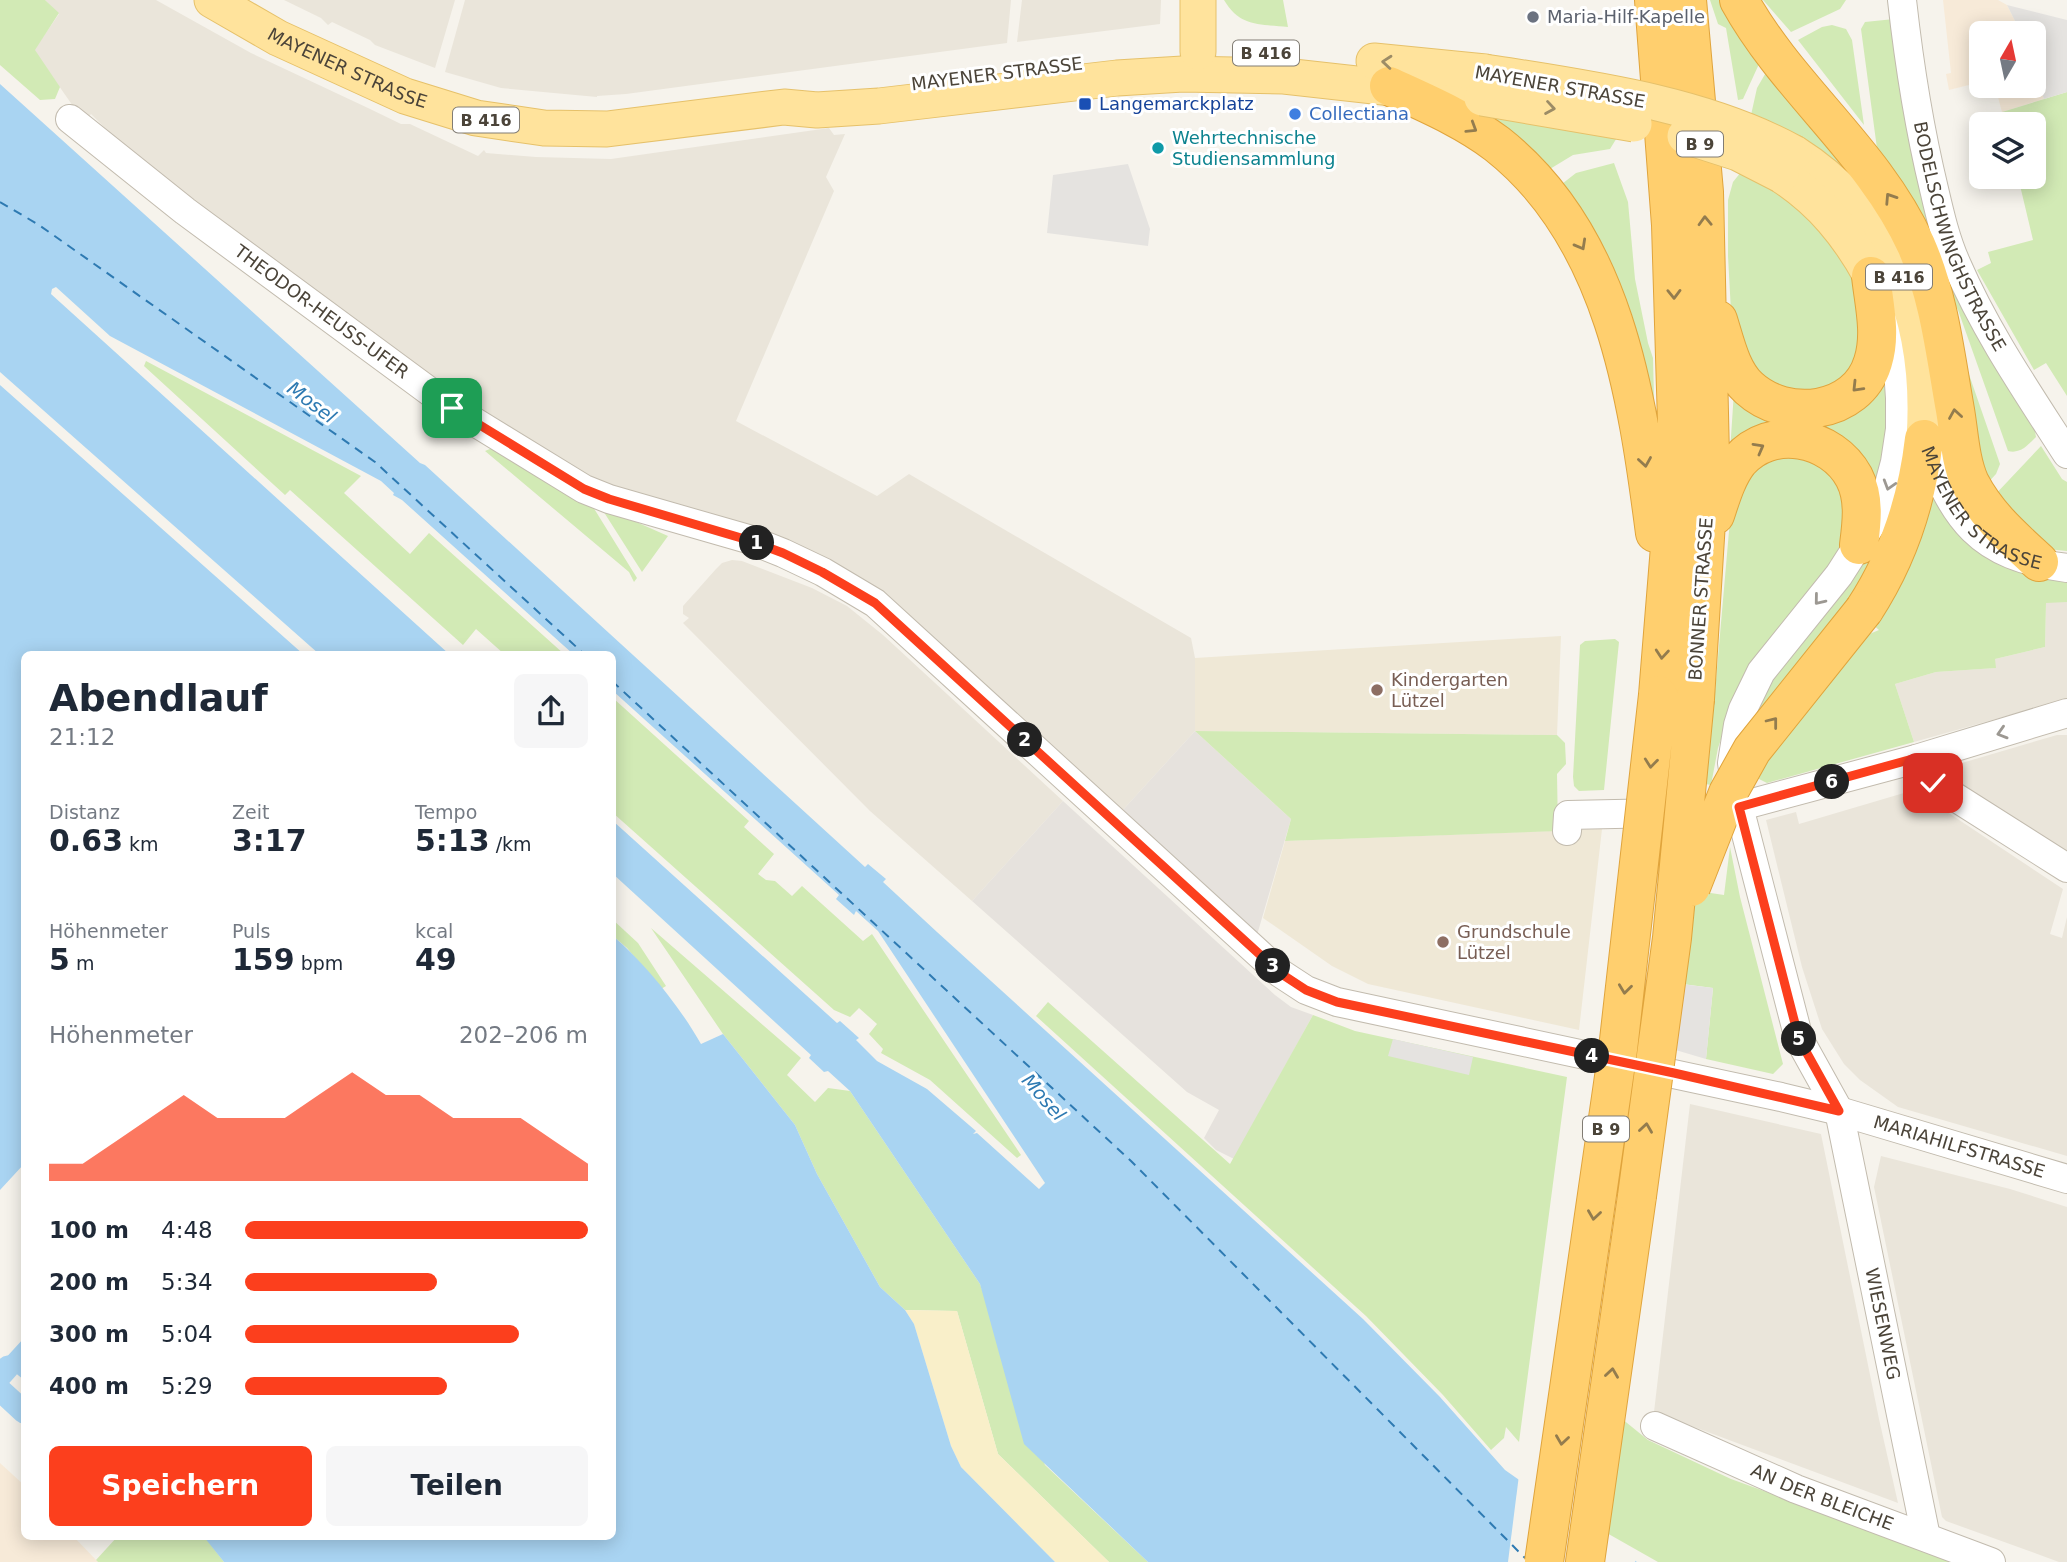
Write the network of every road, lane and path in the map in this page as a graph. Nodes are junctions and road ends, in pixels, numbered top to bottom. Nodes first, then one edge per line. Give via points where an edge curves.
1 (212, 0) edge
2 (1198, 0) edge
3 (1633, 0) edge
4 (1654, 0) edge
5 (1687, 0) edge
6 (1739, 0) edge
7 (1903, 8) edge
8 (1198, 52) junction
9 (1660, 76) junction
10 (1483, 85) junction
11 (1389, 86) junction
12 (784, 107) junction
13 (70, 119) dead end
14 (1788, 164) junction
15 (1871, 276) junction
16 (1708, 289) junction
17 (1924, 439) junction
18 (2058, 439) edge
19 (1960, 490) junction
20 (1859, 545) junction
21 (1704, 547) junction
22 (2053, 565) edge
23 (1665, 611) junction
24 (1677, 697) junction
25 (2067, 713) edge
26 (1916, 758) junction
27 (1739, 807) junction
28 (1567, 831) dead end
29 (2067, 867) edge
30 (1672, 938) junction
31 (1839, 1111) junction
32 (2067, 1179) edge
33 (1656, 1426) dead end
34 (1926, 1537) junction
35 (1544, 1562) edge
36 (1585, 1562) edge
37 (1991, 1562) edge

1 - 12 main road, MAYENER STRASSE / B 416 via 278,38 405,96 509,124 607,129
2 - 8 main road
3 - 9 highway
4 - 9 highway, BONNER STRASSE / B 9
16 -> 5 highway, BONNER STRASSE / B 9
19 -> 6 highway via 1959,439 1938,310 1916,245 1882,184 1772,52
7 - 18 street, BODELSCHWINGHSTRASSE via 1928,167 1956,262 1972,297
10 -> 8 main road, MAYENER STRASSE / B 416 via 1288,54
8 - 12 main road, MAYENER STRASSE / B 416 via 824,94
9 -> 23 highway, BONNER STRASSE / B 9 via 1671,225 1677,422
10 - 11 main road, MAYENER STRASSE / B 416
10 - 14 main road, MAYENER STRASSE / B 416, bridge via 1590,90 1670,108 1744,129
11 - 12 main road, MAYENER STRASSE / B 416 via 1284,76 1184,74 902,104 817,110
11 -> 23 highway via 1470,126 1531,174 1593,266 1638,417
13 - 31 street, THEODOR-HEUSS-UFER via 185,211 452,408 584,489 783,553 875,603 1280,973 1306,990 1337,1002
14 - 15 main road, MAYENER STRASSE / B 416 via 1803,190 1838,225
14 - 17 main road, MAYENER STRASSE / B 416 via 1816,167 1845,192 1890,254 1913,313 1920,347
15 -> 16 highway via 1878,334 1873,363 1855,391 1841,402 1818,408 1770,403 1748,387 1736,370
15 -> 20 street, MAYENER STRASSE / B 416 via 1896,341 1900,429 1887,492
16 - 21 highway, BONNER STRASSE / B 9 via 1710,457
17 - 19 street, MAYENER STRASSE via 1935,468
30 -> 17 highway, B 416, bridge via 1716,821 1745,760 1880,586 1913,506
19 - 22 highway via 1983,525
21 -> 20 highway via 1726,485 1740,461 1757,446 1790,438 1808,440 1844,461 1860,493
20 -> 27 street via 1752,689 1734,741 1732,763
21 - 24 highway, BONNER STRASSE / B 9
23 -> 24 highway, BONNER STRASSE / B 9
24 - 30 highway, BONNER STRASSE / B 9, bridge
24 -> 35 highway, B 9, bridge via 1618,1049
25 -> 26 street
26 - 27 street
26 - 29 street via 1933,783
27 - 28 street via 1709,812 1568,814
27 - 31 street via 1799,1039
36 -> 30 highway, BONNER STRASSE / B 9, bridge
31 - 32 street, MARIAHILFSTRASSE
31 - 34 street, WIESENWEG
33 - 34 street, AN DER BLEICHE via 1796,1489
34 - 37 street, AN DER BLEICHE

